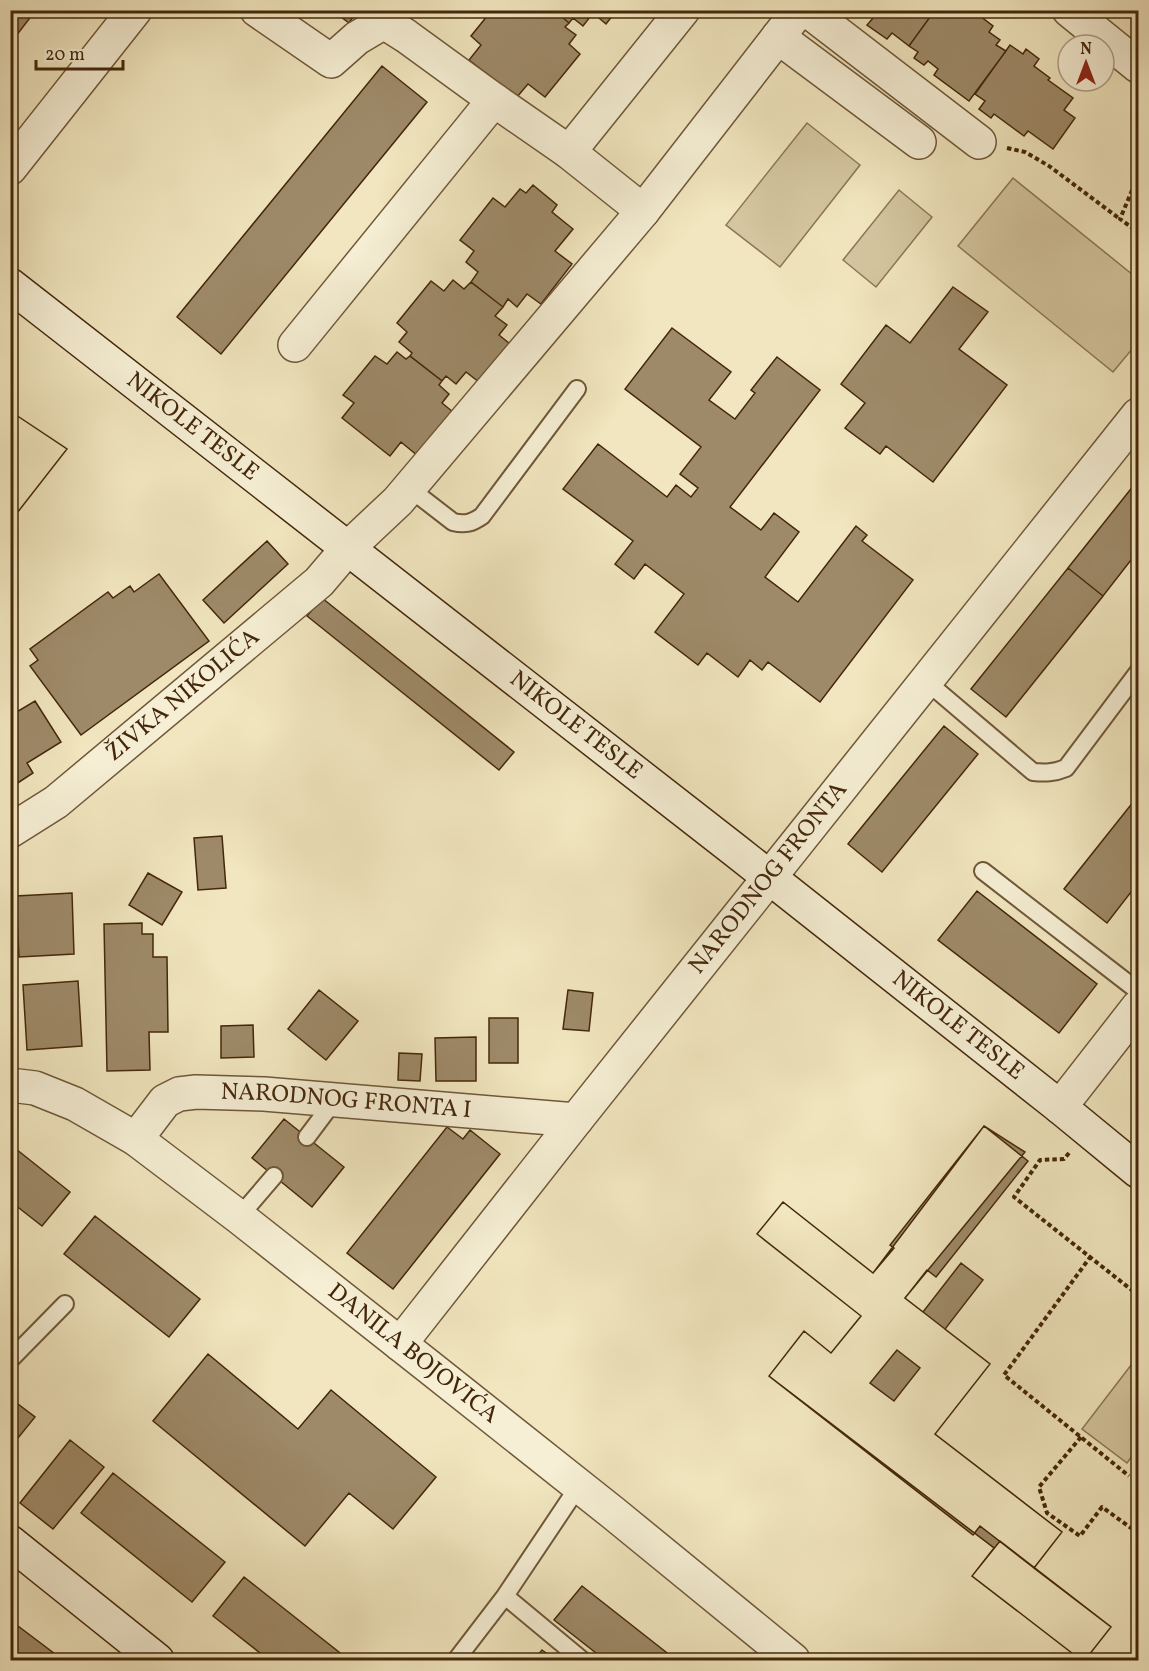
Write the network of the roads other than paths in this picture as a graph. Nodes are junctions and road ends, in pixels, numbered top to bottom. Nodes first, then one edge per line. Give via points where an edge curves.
1 (135, 10) edge
2 (257, 10) edge
3 (683, 10) edge
4 (799, 10) edge
5 (807, 10) edge
6 (1069, 10) edge
7 (389, 16) edge
8 (778, 38) junction
9 (1138, 66) edge
10 (494, 100) junction
11 (919, 142) dead end
12 (979, 142) road end
13 (569, 152) junction
14 (10, 168) edge
15 (643, 211) junction
16 (10, 285) edge
17 (295, 345) dead end
18 (577, 389) dead end
19 (1138, 415) edge
20 (409, 488) junction
21 (348, 548) junction
22 (1138, 672) edge
23 (926, 681) junction
24 (10, 831) edge
25 (983, 871) dead end
26 (769, 877) junction
27 (1138, 991) edge
28 (1138, 1007) edge
29 (10, 1085) edge
30 (334, 1101) junction
31 (1060, 1107) junction
32 (576, 1120) junction
33 (307, 1137) dead end
34 (136, 1139) junction
35 (1138, 1171) edge
36 (274, 1176) dead end
37 (239, 1217) junction
38 (65, 1304) dead end
39 (400, 1344) junction
40 (10, 1360) edge
41 (578, 1487) junction
42 (10, 1542) edge
43 (505, 1596) junction
44 (158, 1660) edge
45 (456, 1660) edge
46 (582, 1660) edge
47 (793, 1660) edge

1 - 14 street
2 - 7 street via 331,61
3 - 13 street
4 - 8 street, ŽIVKA NIKOLIĆA
5 - 12 street
6 - 9 street
7 - 10 street via 406,36
8 - 11 street
8 - 15 street, ŽIVKA NIKOLIĆA
10 - 13 street
10 - 17 street
13 - 15 street
15 - 20 street, ŽIVKA NIKOLIĆA
16 - 21 street, NIKOLE TESLE
18 - 20 lane via 473,523 453,522
19 - 23 street, NARODNOG FRONTA
20 - 21 street, ŽIVKA NIKOLIĆA
21 - 24 street, ŽIVKA NIKOLIĆA via 319,582 56,802
21 - 26 street, NIKOLE TESLE
22 - 23 lane via 1066,768 1045,773 1033,772
23 - 26 street, NARODNOG FRONTA
25 - 27 lane
26 - 31 street, NIKOLE TESLE
26 - 32 street, NARODNOG FRONTA
28 - 31 street
29 - 34 street, DANILA BOJOVIĆA via 35,1088 75,1104
30 - 32 street, NARODNOG FRONTA I
30 - 33 lane
30 - 34 street, NARODNOG FRONTA I via 264,1094 179,1094 165,1101
31 - 35 street, NIKOLE TESLE
32 - 39 street, NARODNOG FRONTA
34 - 37 street, DANILA BOJOVIĆA
36 - 37 lane
37 - 39 street, DANILA BOJOVIĆA
38 - 40 lane
39 - 41 street, DANILA BOJOVIĆA
41 - 43 lane
41 - 47 street, DANILA BOJOVIĆA
42 - 44 street
43 - 45 lane
43 - 46 lane

